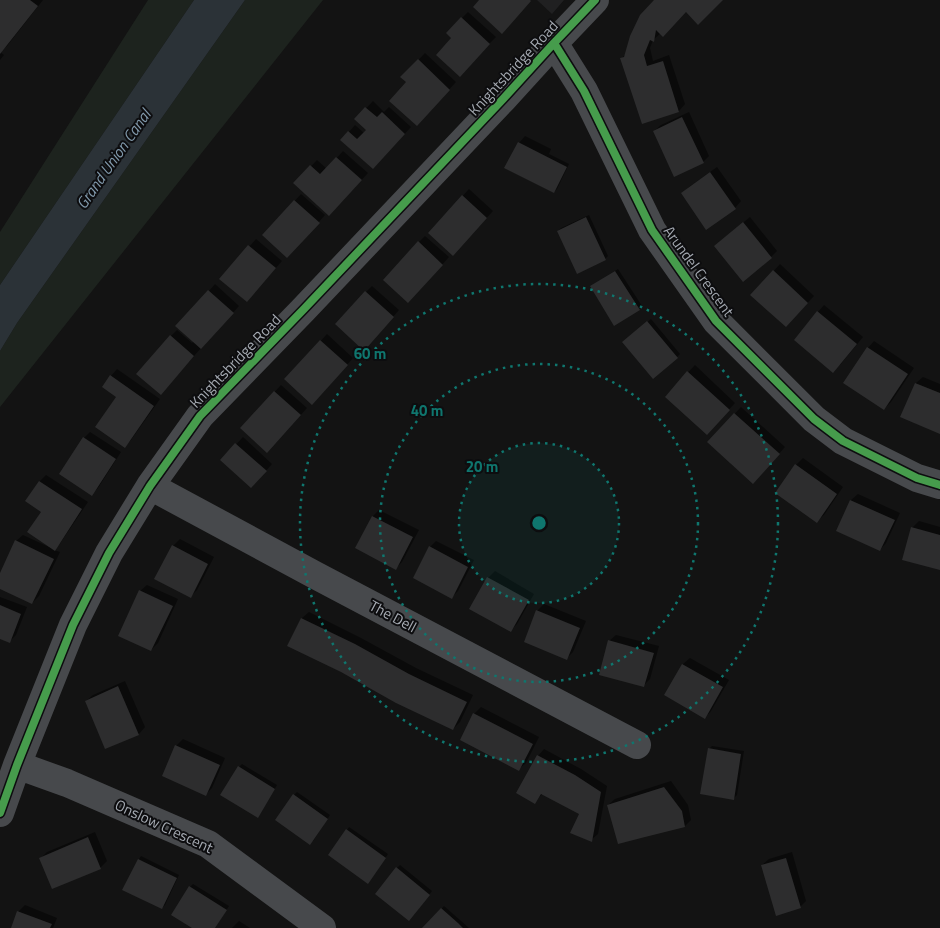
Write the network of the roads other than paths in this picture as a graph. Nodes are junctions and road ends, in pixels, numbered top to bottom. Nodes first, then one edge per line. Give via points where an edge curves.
1 (589, 3) edge
2 (554, 43) junction
3 (940, 485) edge
4 (150, 486) junction
5 (637, 745) dead end
6 (17, 765) junction
7 (0, 813) edge
8 (322, 928) edge

1 - 2 street, Knightsbridge Road
2 - 3 street, Arundel Crescent via 584,91 652,230 716,321 814,419 843,441 917,478
2 - 4 street, Knightsbridge Road via 200,416
4 - 5 street, The Dell
4 - 6 street, Knightsbridge Road via 109,552 73,625
6 - 7 street, Knightsbridge Road
6 - 8 street, Onslow Crescent via 208,844

